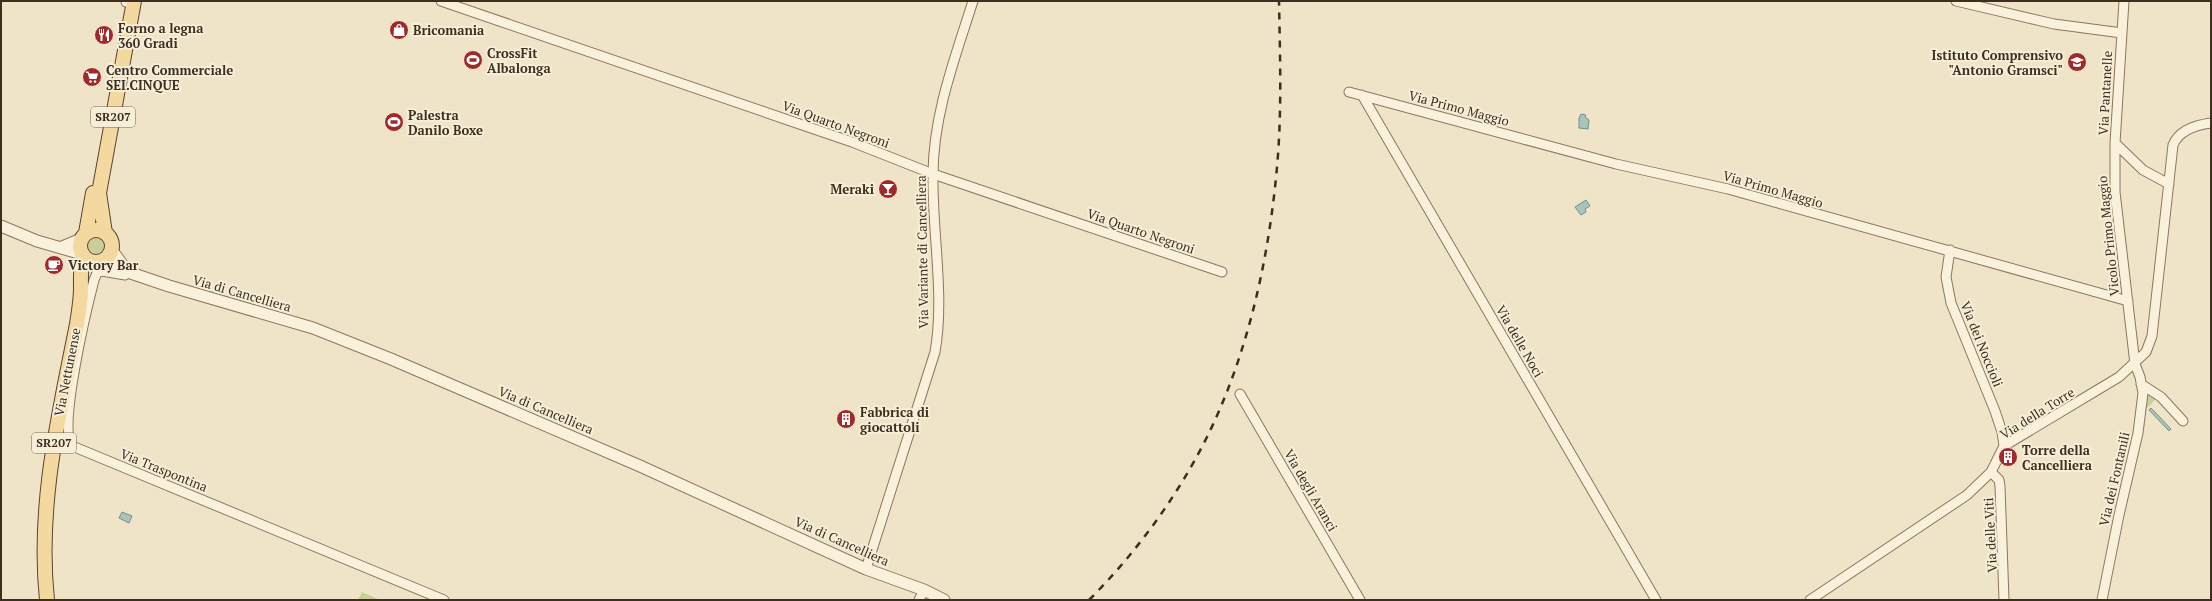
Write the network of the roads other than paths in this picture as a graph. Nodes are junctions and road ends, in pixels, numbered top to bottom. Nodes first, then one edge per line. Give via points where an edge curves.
1 (128, 1) edge
2 (441, 1) edge
3 (973, 1) edge
4 (1956, 1) edge
5 (2124, 1) edge
6 (2122, 33) junction
7 (1349, 92) dead end
8 (1362, 95) junction
9 (2211, 123) edge
10 (2115, 143) junction
11 (933, 174) junction
12 (2169, 184) junction
13 (1, 226) edge
14 (105, 233) junction
15 (84, 236) junction
16 (62, 247) junction
17 (1950, 250) junction
18 (96, 257) junction
19 (130, 272) junction
20 (1222, 272) dead end
21 (2128, 301) junction
22 (2135, 364) junction
23 (2141, 384) junction
24 (1240, 394) dead end
25 (2183, 421) dead end
26 (2004, 446) junction
27 (1991, 472) junction
28 (866, 569) junction
29 (921, 595) edge
30 (47, 600) edge
31 (444, 600) edge
32 (944, 600) edge
33 (1360, 600) edge
34 (1656, 600) edge
35 (1810, 600) edge
36 (2004, 600) edge
37 (2102, 600) edge

1 - 14 main road, SR207 via 99,193
1 - 15 main road, SR207
2 - 11 street, Via Quarto Negroni via 852,142
3 - 11 street, Via Variante di Cancelliera via 940,107
4 - 6 street via 2054,24
5 - 6 street, Via Pantanelle
6 - 10 street, Via Pantanelle
7 - 8 street, Via Primo Maggio
8 - 17 street, Via Primo Maggio via 1620,165 1728,189
8 - 34 street, Via delle Noci
9 - 12 street, Via della Torre via 2186,130 2177,138 2173,148
10 - 12 street, Via Pantanelle via 2143,170
10 - 21 street, Vicolo Primo Maggio via 2115,192
11 - 20 street, Via Quarto Negroni
11 - 28 street, Via Variante di Cancelliera via 938,314 936,342
12 - 22 street, Via della Torre via 2152,340 2146,352
13 - 16 street, Via di Cancelliera via 37,241
14 - 15 main road via 96,230
14 - 18 main road, SR207 via 111,240
15 - 16 street
15 - 18 main road, SR207 via 80,247
16 - 18 street, Via di Cancelliera
17 - 21 street, Via Primo Maggio
17 - 26 street, Via dei Noccioli via 1946,277 1951,303 1994,407
18 - 19 street, Via di Cancelliera via 113,267
18 - 30 main road, Via Nettunense / SR207 via 81,288 51,467 44,538
19 - 28 street, Via di Cancelliera via 309,327 391,359 647,469
19 - 31 street, Via Traspontina via 129,275 97,273 94,280 73,385 67,435 72,446
21 - 22 street
22 - 23 street, Via dei Fontanili
22 - 26 street, Via della Torre via 2110,383
23 - 25 street via 2161,396
23 - 37 street, Via dei Fontanili via 2143,399 2138,433
24 - 33 street, Via degli Aranci
26 - 27 street, Via della Torre
27 - 35 street, Via della Torre via 1951,507
27 - 36 street, Via delle Viti via 1999,480 2000,486
28 - 29 street, Via di Cancelliera
29 - 32 street, Via di Cancelliera

